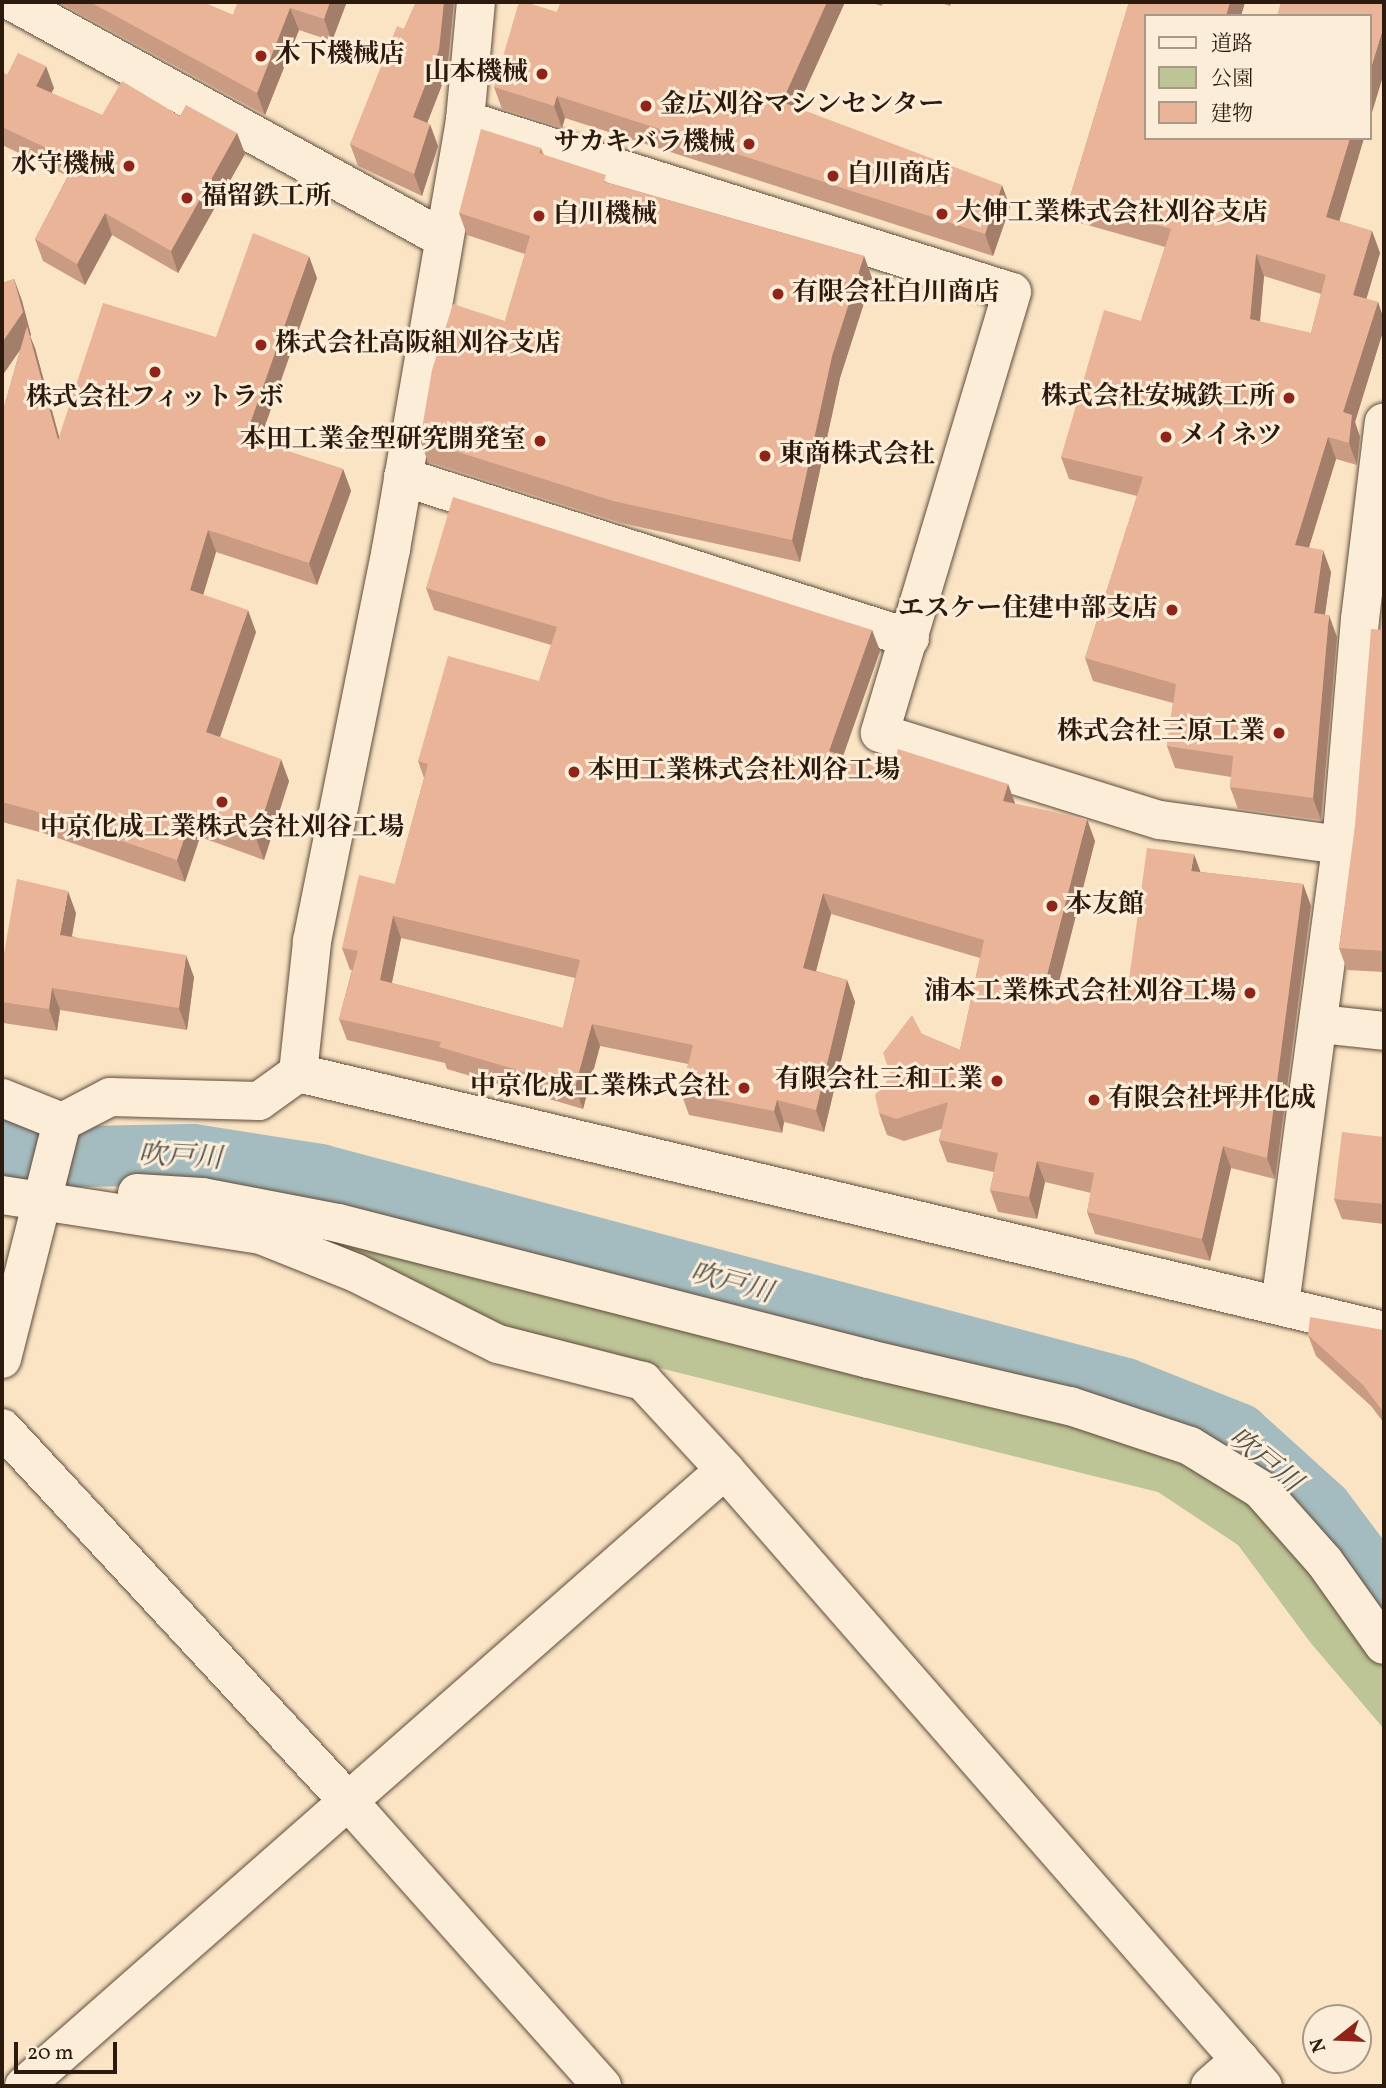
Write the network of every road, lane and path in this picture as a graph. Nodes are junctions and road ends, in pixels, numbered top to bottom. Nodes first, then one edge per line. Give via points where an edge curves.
1 (13, 2) edge
2 (476, 2) edge
3 (465, 120) junction
4 (443, 238) junction
5 (1384, 422) edge
6 (403, 477) junction
7 (910, 638) junction
8 (1341, 845) junction
9 (1319, 1024) junction
10 (1384, 1031) edge
11 (298, 1073) junction
12 (2, 1098) edge
13 (62, 1122) junction
14 (2, 1195) edge
15 (40, 1203) junction
16 (1280, 1305) junction
17 (1384, 1331) edge
18 (2, 1359) edge
19 (2, 1428) edge
20 (725, 1470) junction
21 (1384, 1645) edge
22 (348, 1801) junction
23 (1252, 2073) edge
24 (24, 2086) edge
25 (602, 2086) edge
26 (1210, 2086) edge

1 - 4 street
2 - 3 street
3 - 4 street
3 - 7 street via 1012,292
4 - 6 street
5 - 8 street via 1360,620
6 - 7 street
6 - 11 street via 313,941
7 - 8 street via 880,733 1160,820
8 - 9 street
9 - 10 street
9 - 16 street
11 - 13 street via 259,1101 110,1097
11 - 16 street
12 - 13 street
13 - 15 street
14 - 15 street
15 - 18 street
15 - 20 street via 261,1235 356,1273 498,1344 643,1381
15 - 21 street via 79,1189 202,1197 338,1223 1070,1406 1190,1446 1261,1489 1324,1561
16 - 17 street
19 - 22 street
20 - 22 street
20 - 23 street
22 - 24 street
22 - 25 street
23 - 26 street

